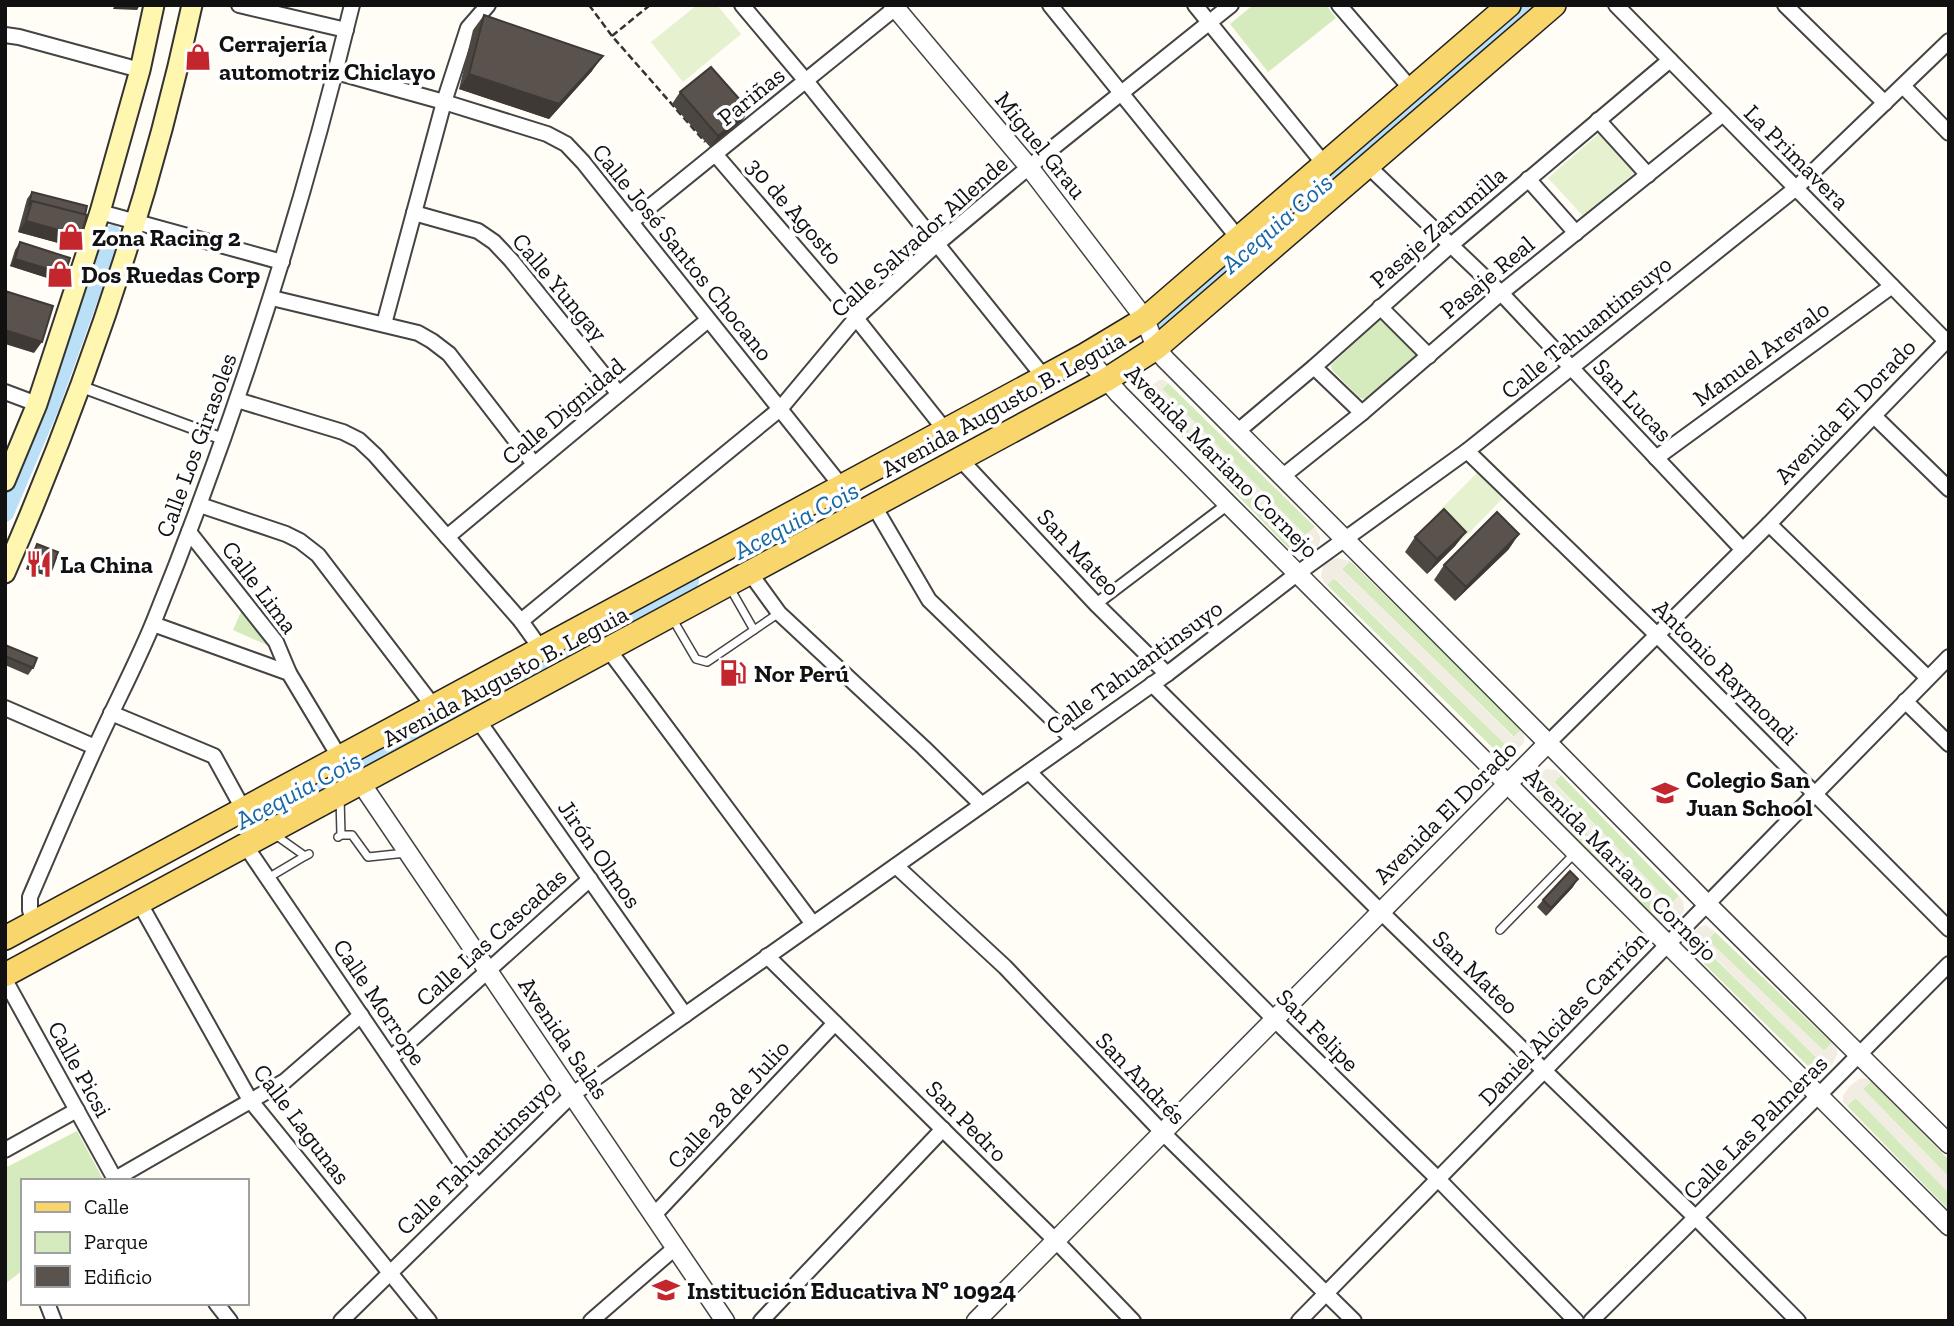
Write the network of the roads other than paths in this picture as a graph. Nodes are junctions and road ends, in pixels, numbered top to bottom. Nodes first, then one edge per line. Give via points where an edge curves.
1 (154, 5) edge
2 (192, 5) edge
3 (239, 5) edge
4 (352, 5) edge
5 (488, 5) edge
6 (742, 5) edge
7 (1050, 5) edge
8 (1195, 5) edge
9 (1231, 5) edge
10 (1339, 5) edge
11 (1554, 5) edge
12 (1616, 5) edge
13 (1785, 5) edge
14 (896, 6) edge
15 (1495, 10) edge
16 (1210, 23) junction
17 (346, 30) junction
18 (5, 35) edge
19 (1949, 41) edge
20 (1670, 60) junction
21 (140, 70) junction
22 (336, 72) junction
23 (806, 80) junction
24 (1903, 86) junction
25 (1412, 90) junction
26 (1122, 93) junction
27 (444, 102) junction
28 (1885, 103) junction
29 (1723, 114) junction
30 (1598, 120) junction
31 (1949, 133) edge
32 (715, 154) junction
33 (1325, 165) junction
34 (1368, 166) junction
35 (1029, 167) junction
36 (1648, 175) junction
37 (1528, 179) junction
38 (1795, 189) junction
39 (100, 212) junction
40 (414, 213) junction
41 (135, 222) junction
42 (631, 222) junction
43 (1576, 233) junction
44 (1239, 239) junction
45 (937, 244) junction
46 (1451, 245) junction
47 (282, 262) junction
48 (1892, 286) junction
49 (1501, 293) junction
50 (272, 298) junction
51 (1380, 307) junction
52 (856, 318) junction
53 (708, 320) junction
54 (1146, 320) junction
55 (384, 324) junction
56 (1948, 339) edge
57 (1156, 348) junction
58 (1085, 355) junction
59 (1429, 356) junction
60 (1314, 367) junction
61 (1571, 368) junction
62 (1043, 376) junction
63 (1106, 379) junction
64 (82, 387) junction
65 (5, 392) edge
66 (619, 394) junction
67 (237, 400) junction
68 (37, 404) junction
69 (780, 409) junction
70 (1362, 413) junction
71 (1874, 416) junction
72 (945, 430) junction
73 (1238, 431) junction
74 (223, 439) junction
75 (1467, 451) junction
76 (1656, 458) junction
77 (960, 459) junction
78 (534, 464) junction
79 (1283, 477) junction
80 (5, 481) edge
81 (842, 486) junction
82 (1949, 489) edge
83 (1228, 504) junction
84 (200, 505) junction
85 (866, 510) junction
86 (1769, 524) junction
87 (189, 531) junction
88 (447, 537) junction
89 (1345, 539) junction
90 (1743, 550) junction
91 (5, 573) edge
92 (750, 573) junction
93 (1298, 573) junction
94 (728, 584) junction
95 (1096, 604) junction
96 (779, 613) junction
97 (670, 616) junction
98 (521, 621) junction
99 (153, 624) junction
100 (754, 630) junction
101 (1657, 635) junction
102 (541, 649) junction
103 (608, 649) junction
104 (1949, 657) edge
105 (289, 673) junction
106 (1167, 674) junction
107 (1928, 678) junction
108 (1152, 684) junction
109 (1905, 701) junction
110 (434, 707) junction
111 (5, 708) edge
112 (111, 713) junction
113 (478, 720) junction
114 (1074, 740) junction
115 (1549, 743) junction
116 (1949, 744) edge
117 (95, 747) junction
118 (340, 758) junction
119 (1028, 772) junction
120 (361, 783) junction
121 (1506, 784) junction
122 (1815, 793) junction
123 (340, 794) junction
124 (981, 804) junction
125 (243, 811) junction
126 (258, 838) junction
127 (1576, 851) junction
128 (408, 852) junction
129 (896, 866) junction
130 (268, 878) junction
131 (590, 879) junction
132 (139, 902) junction
133 (1707, 904) junction
134 (1380, 911) junction
135 (33, 923) junction
136 (813, 924) junction
137 (1949, 929) edge
138 (1500, 930) dead end
139 (5, 938) edge
140 (1667, 944) junction
141 (767, 956) junction
142 (1949, 964) edge
143 (488, 970) junction
144 (5, 977) edge
145 (361, 1015) junction
146 (685, 1015) junction
147 (1273, 1019) junction
148 (835, 1023) junction
149 (1860, 1054) junction
150 (391, 1058) junction
151 (1544, 1070) junction
152 (573, 1094) junction
153 (1819, 1095) junction
154 (250, 1100) junction
155 (77, 1111) junction
156 (943, 1129) junction
157 (1162, 1132) junction
158 (1949, 1144) edge
159 (5, 1150) edge
160 (114, 1179) edge
161 (117, 1179) edge
162 (1438, 1179) junction
163 (477, 1186) junction
164 (654, 1215) junction
165 (1696, 1218) junction
166 (1949, 1226) edge
167 (1055, 1240) junction
168 (676, 1247) junction
169 (389, 1274) junction
170 (1326, 1293) junction
171 (218, 1305) edge
172 (230, 1321) edge
173 (341, 1321) edge
174 (429, 1321) edge
175 (591, 1321) edge
176 (725, 1321) edge
177 (761, 1321) edge
178 (976, 1321) edge
179 (1133, 1321) edge
180 (1298, 1321) edge
181 (1354, 1321) edge
182 (1576, 1321) edge
183 (1591, 1321) edge
184 (1798, 1321) edge

1 - 21 main road
2 - 41 main road
3 - 17 street
4 - 17 street, Calle Los Girasoles
5 - 27 street via 468,28
6 - 23 street
7 - 26 street
8 - 16 street
9 - 16 street, Calle Salvador Allende
10 - 25 street
11 - 34 main road, Avenida Augusto B. Leguia
12 - 20 street, La Primavera
13 - 28 street
14 - 23 street, Pariñas
14 - 35 street, Miguel Grau
15 - 25 main road, Avenida Augusto B. Leguia
16 - 26 street, Calle Salvador Allende
16 - 33 street
17 - 22 street, Calle Los Girasoles
18 - 21 street
19 - 24 street, Calle Tahuantinsuyo
20 - 29 street, La Primavera
20 - 30 street, Pasaje Zarumilla
21 - 39 main road
22 - 27 street, Calle José Santos Chocano
22 - 47 street, Calle Los Girasoles
23 - 32 street, Pariñas
23 - 45 street
24 - 28 street, Calle Tahuantinsuyo
24 - 31 street
25 - 33 main road, Avenida Augusto B. Leguia
26 - 35 street, Calle Salvador Allende
26 - 44 street
27 - 40 street
27 - 42 street, Calle José Santos Chocano via 566,144
28 - 38 street, Calle Tahuantinsuyo
29 - 36 street, Pasaje Real
29 - 38 street, La Primavera
30 - 36 street
30 - 37 street, Pasaje Zarumilla
32 - 42 street, Pariñas
32 - 52 street, 30 de Agosto
33 - 44 main road, Avenida Augusto B. Leguia
34 - 46 street, San Lucas
34 - 57 main road, Avenida Augusto B. Leguia
35 - 45 street, Calle Salvador Allende
35 - 54 street, Miguel Grau
36 - 43 street, Pasaje Real
37 - 43 street
37 - 46 street, Pasaje Zarumilla
38 - 48 street, La Primavera
38 - 61 street, Calle Tahuantinsuyo
39 - 41 street
39 - 68 main road
40 - 55 street
40 - 66 street, Calle Yungay via 478,231 494,242
41 - 47 street
41 - 64 main road
42 - 53 street, Calle José Santos Chocano
43 - 49 street, Pasaje Real
44 - 54 main road, Avenida Augusto B. Leguia
45 - 52 street, Calle Salvador Allende
45 - 62 street
46 - 49 street, San Lucas
46 - 51 street, Pasaje Zarumilla
47 - 50 street, Calle Los Girasoles
48 - 56 street, La Primavera
48 - 76 street, Manuel Arevalo
49 - 59 street, Pasaje Real
49 - 61 street, San Lucas
50 - 55 street
50 - 67 street, Calle Los Girasoles
51 - 59 street
51 - 60 street, Pasaje Zarumilla
52 - 69 street, Calle Salvador Allende
52 - 72 street, 30 de Agosto
53 - 66 street, Calle Dignidad
53 - 69 street, Calle José Santos Chocano
54 - 57 street, Avenida Mariano Cornejo
54 - 58 main road, Avenida Augusto B. Leguia
55 - 78 street via 418,333 449,355
56 - 71 street, Avenida El Dorado
57 - 63 main road, Avenida Augusto B. Leguia
57 - 73 street, Avenida Mariano Cornejo
58 - 62 main road, Avenida Augusto B. Leguia
58 - 63 street, Avenida Mariano Cornejo
59 - 70 street, Pasaje Real
60 - 70 street
60 - 73 street, Pasaje Zarumilla
61 - 75 street, Calle Tahuantinsuyo
61 - 76 street, San Lucas
62 - 72 main road, Avenida Augusto B. Leguia
63 - 77 main road, Avenida Augusto B. Leguia
63 - 83 street, Avenida Mariano Cornejo
64 - 74 street
64 - 91 main road
65 - 68 street
66 - 78 street, Calle Dignidad
67 - 74 street, Calle Los Girasoles
67 - 88 street via 359,440
68 - 80 main road
69 - 81 street, Calle José Santos Chocano
69 - 98 street, Calle Salvador Allende
70 - 79 street, Pasaje Real
71 - 82 street
71 - 86 street, Avenida El Dorado
72 - 81 main road, Avenida Augusto B. Leguia
73 - 79 street, Avenida Mariano Cornejo
74 - 84 street, Calle Los Girasoles
75 - 89 street, Calle Tahuantinsuyo
75 - 101 street, Antonio Raymondi
76 - 90 street, San Lucas
77 - 85 main road, Avenida Augusto B. Leguia
77 - 95 street, San Mateo
78 - 88 street, Calle Dignidad
79 - 89 street, Avenida Mariano Cornejo
81 - 85 street, Calle José Santos Chocano
81 - 102 main road, Avenida Augusto B. Leguia
83 - 93 street, Avenida Mariano Cornejo
83 - 95 street
84 - 87 street, Calle Los Girasoles
84 - 110 street via 286,534 318,555
85 - 92 main road, Avenida Augusto B. Leguia
85 - 114 street via 929,600
86 - 90 street, Avenida El Dorado
86 - 107 street
87 - 99 street, Calle Los Girasoles
87 - 105 street, Calle Lima via 276,642
88 - 98 street
89 - 93 street, Calle Tahuantinsuyo
89 - 115 street, Avenida Mariano Cornejo
90 - 101 street, Avenida El Dorado
92 - 94 main road, Avenida Augusto B. Leguia
92 - 96 street
93 - 106 street, Calle Tahuantinsuyo
93 - 121 street, Avenida Mariano Cornejo
94 - 97 main road, Avenida Augusto B. Leguia
94 - 100 lane
95 - 106 street, San Mateo
96 - 100 lane
96 - 124 street
97 - 100 lane via 701,662
97 - 103 main road, Avenida Augusto B. Leguia
98 - 102 street
99 - 105 street, Calle Lima
99 - 112 street, Calle Los Girasoles
101 - 115 street, Avenida El Dorado
101 - 122 street, Antonio Raymondi
102 - 110 main road, Avenida Augusto B. Leguia
103 - 113 main road, Avenida Augusto B. Leguia
103 - 136 street
104 - 107 street, Daniel Alcides Carrión
105 - 118 street, Calle Lima
106 - 108 street, Calle Tahuantinsuyo
107 - 109 street, Daniel Alcides Carrión
108 - 114 street, Calle Tahuantinsuyo
108 - 134 street, San Mateo
109 - 116 street
109 - 122 street, Daniel Alcides Carrión
110 - 118 main road, Avenida Augusto B. Leguia
111 - 117 street
112 - 117 street, Calle Los Girasoles
112 - 125 street, Calle Morrope via 214,757
113 - 120 main road, Avenida Augusto B. Leguia
113 - 131 street, Jirón Olmos
114 - 119 street, Calle Tahuantinsuyo
115 - 121 street, Avenida El Dorado
115 - 133 street, Avenida Mariano Cornejo
117 - 135 street, Calle Los Girasoles via 30,897
118 - 125 main road, Avenida Augusto B. Leguia
119 - 124 street, Calle Tahuantinsuyo
119 - 147 street, San Felipe
120 - 123 main road, Avenida Augusto B. Leguia
120 - 128 street, Avenida Salas
121 - 127 street, Avenida Mariano Cornejo
121 - 134 street, Avenida El Dorado
122 - 133 street, Daniel Alcides Carrión
122 - 137 street, Antonio Raymondi
123 - 126 main road, Avenida Augusto B. Leguia
123 - 128 lane via 339,836 352,835 368,857
124 - 129 street, Calle Tahuantinsuyo
125 - 126 street, Calle Morrope
125 - 135 main road, Avenida Augusto B. Leguia
126 - 130 street, Calle Morrope
126 - 130 lane via 307,855
126 - 132 main road, Avenida Augusto B. Leguia
127 - 138 lane
127 - 140 street, Avenida Mariano Cornejo
128 - 143 street, Avenida Salas
129 - 136 street, Calle Tahuantinsuyo
129 - 157 street, San Andrés via 1005,967
130 - 145 street, Calle Morrope
131 - 143 street, Calle Las Cascadas
131 - 146 street, Jirón Olmos
132 - 144 main road, Avenida Augusto B. Leguia
132 - 154 street, Calle Lagunas
133 - 140 street, Daniel Alcides Carrión
133 - 149 street, Avenida Mariano Cornejo
134 - 147 street, Avenida El Dorado
134 - 151 street, San Mateo
135 - 139 main road, Avenida Augusto B. Leguia
136 - 141 street, Calle Tahuantinsuyo
140 - 151 street, Daniel Alcides Carrión
140 - 153 street, Avenida Mariano Cornejo
141 - 146 street, Calle Tahuantinsuyo
141 - 148 street, San Pedro
142 - 149 street, Calle Las Palmeras
143 - 150 street, Calle Las Cascadas
143 - 152 street, Avenida Salas
144 - 155 street, Calle Picsi
145 - 150 street, Calle Morrope
145 - 154 street via 285,1081
146 - 152 street, Calle Tahuantinsuyo
147 - 157 street, Avenida El Dorado
147 - 162 street, San Felipe
148 - 156 street, San Pedro
148 - 164 street, Calle 28 de Julio
149 - 153 street, Calle Las Palmeras
149 - 158 street, Avenida Mariano Cornejo
150 - 163 street, Calle Morrope
151 - 162 street, Daniel Alcides Carrión
151 - 165 street, San Mateo
152 - 163 street, Calle Tahuantinsuyo
152 - 164 street, Avenida Salas
153 - 165 street, Calle Las Palmeras
153 - 166 street, Avenida Mariano Cornejo
154 - 161 street
154 - 169 street, Calle Lagunas
155 - 159 street
155 - 160 street, Calle Picsi
156 - 167 street, San Pedro
156 - 177 street
157 - 167 street, Avenida El Dorado
157 - 170 street, San Andrés
162 - 170 street, Daniel Alcides Carrión
162 - 182 street, San Felipe
163 - 169 street, Calle Tahuantinsuyo
164 - 168 street, Avenida Salas
165 - 183 street, Calle Las Palmeras
165 - 184 street, San Mateo
167 - 178 street, Avenida El Dorado
167 - 179 street, San Pedro
168 - 175 street
168 - 176 street, Avenida Salas
169 - 173 street, Calle Tahuantinsuyo
169 - 174 street, Calle Lagunas
170 - 180 street, Daniel Alcides Carrión
170 - 181 street, San Andrés
171 - 172 street

